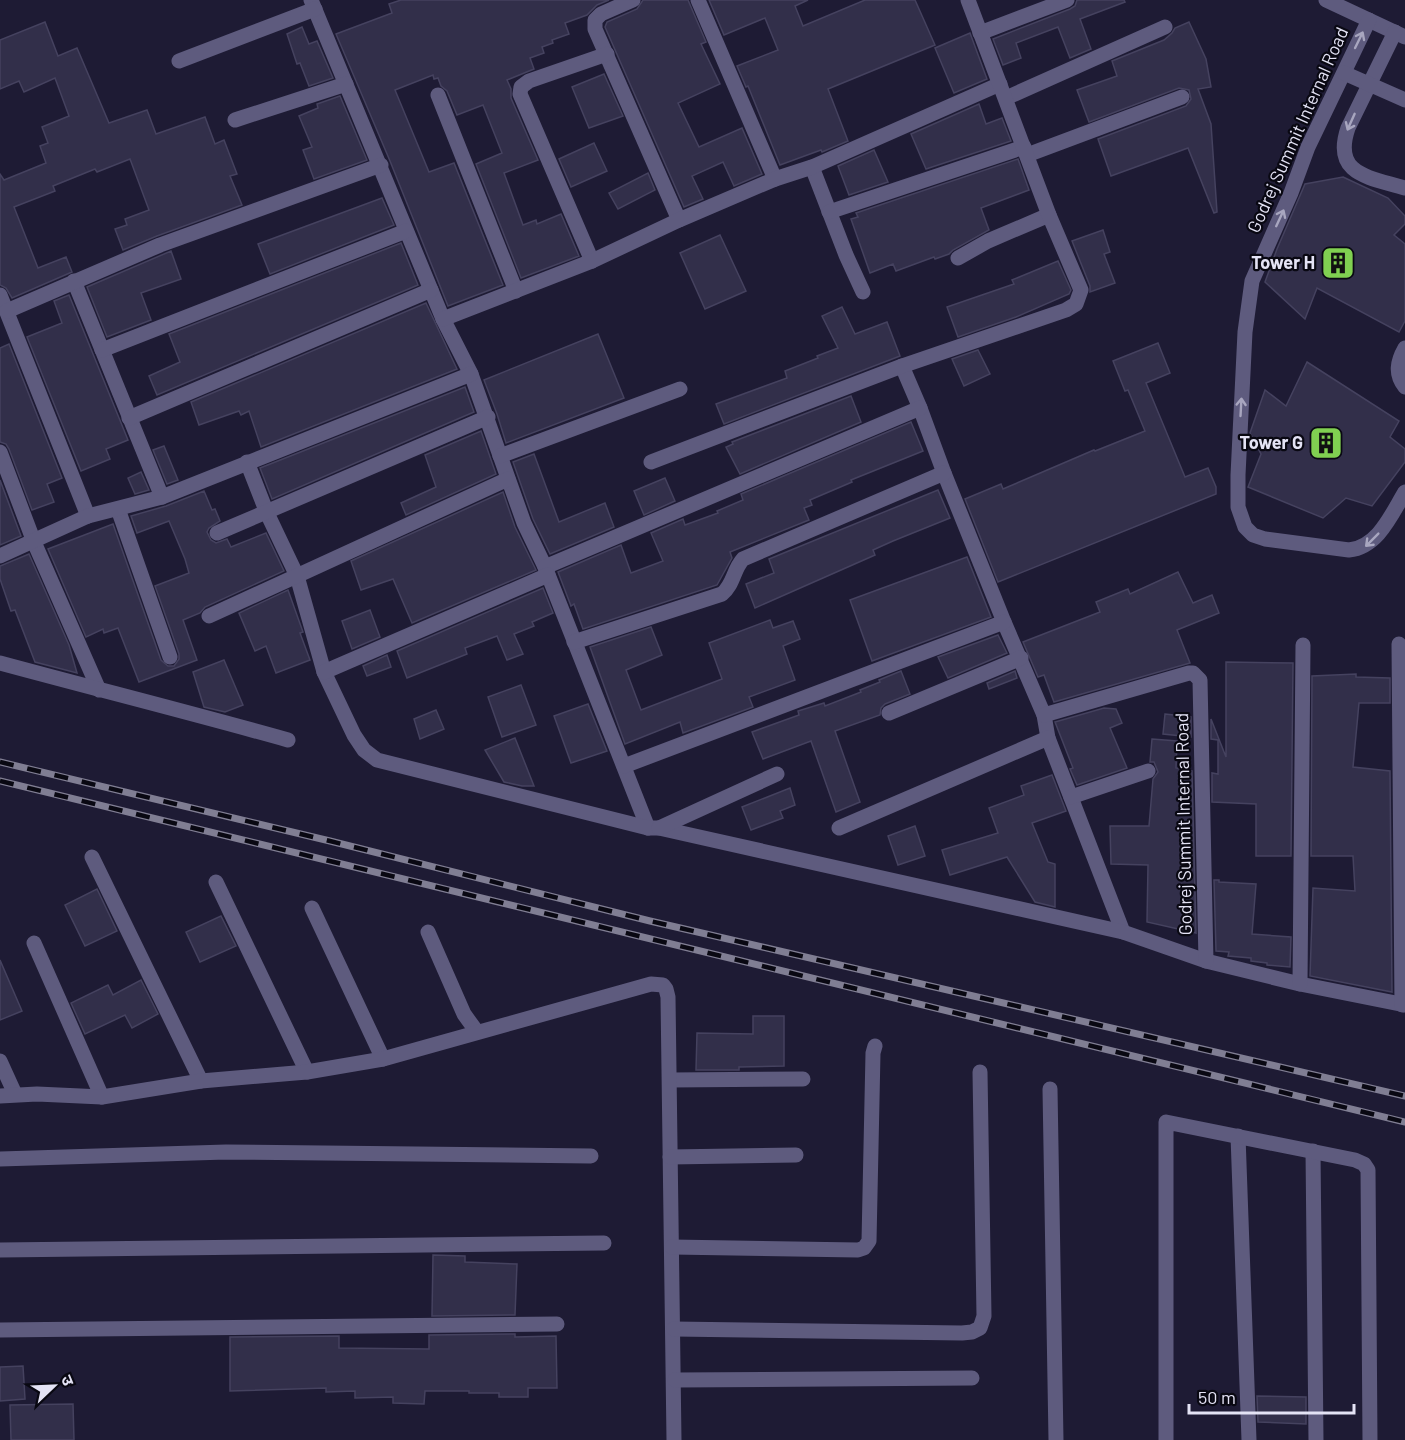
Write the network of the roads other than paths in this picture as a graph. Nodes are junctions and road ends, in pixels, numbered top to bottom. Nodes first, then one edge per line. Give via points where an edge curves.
1 (633, 0) edge
2 (698, 0) edge
3 (968, 0) edge
4 (1067, 0) edge
5 (1326, 0) edge
6 (313, 4) edge
7 (1369, 20) junction
8 (1165, 27) dead end
9 (980, 33) junction
10 (1400, 35) edge
11 (607, 54) junction
12 (180, 61) dead end
13 (1344, 73) junction
14 (346, 84) junction
15 (1368, 85) junction
16 (1003, 91) junction
17 (438, 95) dead end
18 (1182, 97) dead end
19 (1405, 100) edge
20 (235, 120) dead end
21 (1025, 151) junction
22 (381, 165) junction
23 (812, 167) junction
24 (774, 179) junction
25 (1405, 188) edge
26 (829, 212) junction
27 (1049, 215) junction
28 (679, 220) junction
29 (406, 231) junction
30 (958, 258) dead end
31 (592, 261) junction
32 (74, 281) junction
33 (431, 290) junction
34 (516, 291) junction
35 (863, 292) dead end
36 (0, 295) edge
37 (6, 310) junction
38 (443, 319) junction
39 (1405, 348) edge
40 (102, 350) junction
41 (902, 366) junction
42 (471, 374) junction
43 (1405, 387) edge
44 (680, 389) dead end
45 (920, 408) junction
46 (488, 417) junction
47 (129, 418) junction
48 (0, 452) edge
49 (500, 456) junction
50 (247, 462) junction
51 (651, 462) dead end
52 (944, 473) junction
53 (508, 479) junction
54 (1405, 492) edge
55 (162, 497) junction
56 (118, 509) junction
57 (267, 513) junction
58 (88, 516) junction
59 (217, 533) dead end
60 (34, 542) junction
61 (0, 556) edge
62 (546, 571) junction
63 (297, 576) junction
64 (209, 616) dead end
65 (1004, 622) junction
66 (574, 642) junction
67 (1399, 644) dead end
68 (1303, 645) dead end
69 (170, 657) dead end
70 (1021, 658) junction
71 (0, 663) edge
72 (324, 672) junction
73 (99, 690) junction
74 (889, 713) dead end
75 (1044, 715) junction
76 (1048, 738) junction
77 (288, 740) dead end
78 (624, 766) junction
79 (1148, 771) dead end
80 (777, 774) dead end
81 (1071, 797) junction
82 (654, 828) junction
83 (839, 828) dead end
84 (92, 857) dead end
85 (216, 882) dead end
86 (312, 909) dead end
87 (428, 932) dead end
88 (1123, 932) junction
89 (34, 943) dead end
90 (1206, 961) junction
91 (1300, 984) junction
92 (1403, 1005) edge
93 (477, 1032) junction
94 (875, 1046) dead end
95 (383, 1059) junction
96 (0, 1061) edge
97 (307, 1072) junction
98 (980, 1072) dead end
99 (803, 1079) dead end
100 (670, 1080) junction
101 (201, 1081) junction
102 (1050, 1089) dead end
103 (7, 1095) edge
104 (102, 1097) junction
105 (1238, 1136) junction
106 (1313, 1151) junction
107 (796, 1155) dead end
108 (591, 1156) dead end
109 (670, 1157) junction
110 (0, 1159) edge
111 (604, 1243) dead end
112 (672, 1247) junction
113 (0, 1250) edge
114 (557, 1324) dead end
115 (674, 1329) junction
116 (0, 1330) edge
117 (972, 1378) dead end
118 (675, 1380) junction
119 (674, 1440) edge
120 (1056, 1440) edge
121 (1166, 1440) edge
122 (1249, 1440) edge
123 (1316, 1440) edge
124 (1370, 1440) edge

1 - 11 street via 595,20
2 - 24 street
3 - 9 street
4 - 9 street
5 - 7 street, Godrej Summit Internal Road
6 - 12 street
6 - 14 street
7 - 10 street, Godrej Summit Internal Road
13 -> 7 street, Godrej Summit Internal Road
8 - 16 street
9 - 16 street
10 - 15 street, Godrej Summit Internal Road
11 - 28 street
11 - 31 street via 529,81 521,87 520,94
13 - 15 street
54 -> 13 street, Godrej Summit Internal Road via 1377,536 1361,549 1253,535 1238,507 1245,332 1252,280
14 - 20 street
14 - 22 street
15 - 19 street
15 -> 25 street, Godrej Summit Internal Road via 1343,143 1344,159 1368,177
16 - 21 street
16 - 23 street
17 - 34 street
18 - 21 street
21 - 26 street
21 - 27 street
22 - 29 street
22 - 32 street via 160,245
23 - 24 street
23 - 26 street
24 - 28 street
26 - 35 street
27 - 30 street
27 - 41 street via 1081,290 1076,304
28 - 31 street
29 - 33 street
29 - 40 street
31 - 34 street
32 - 37 street
32 - 40 street
33 - 38 street
33 - 47 street
34 - 38 street
36 - 37 street
37 - 58 street
38 - 42 street
39 - 43 street via 1398,374
40 - 47 street
41 - 45 street
41 - 51 street
42 - 46 street
42 - 50 street
44 - 49 street
45 - 52 street
45 - 62 street
46 - 49 street
46 - 57 street
47 - 55 street
48 - 60 street
49 - 53 street
50 - 55 street
50 - 57 street
52 - 65 street
52 - 66 street via 743,559 722,594
53 - 62 street
53 - 63 street
55 - 56 street
56 - 58 street
56 - 69 street
57 - 59 street
57 - 63 street
58 - 60 street
60 - 61 street
60 - 73 street
62 - 66 street
62 - 72 street
63 - 64 street
63 - 72 street
65 - 70 street
65 - 78 street
66 - 78 street
67 - 92 street
68 - 91 street
70 - 74 street
70 - 75 street
71 - 73 street
72 - 82 street via 354,735 377,760
73 - 77 street
75 - 76 street
75 - 90 street, Godrej Summit Internal Road via 1189,674 1197,676 1201,686
76 - 81 street
76 - 83 street
78 - 82 street
79 - 81 street
80 - 82 street
81 - 88 street
82 - 88 street
84 - 101 street
85 - 97 street
86 - 95 street
87 - 93 street via 464,1014
88 - 90 street
89 - 104 street
90 - 91 street
91 - 92 street
93 - 95 street
93 - 100 street via 658,983 668,996
94 - 112 street via 867,1244 858,1250
95 - 97 street
96 - 103 street
97 - 101 street
98 - 115 street via 984,1316 980,1328 962,1333
99 - 100 street
100 - 109 street
101 - 104 street
102 - 120 street
103 - 104 street
105 - 106 street
105 - 121 street via 1166,1122
105 - 122 street
106 - 123 street
106 - 124 street via 1355,1160 1368,1170
107 - 109 street
108 - 110 street via 226,1152
109 - 112 street
111 - 113 street
112 - 115 street
114 - 116 street
115 - 118 street
117 - 118 street
118 - 119 street

